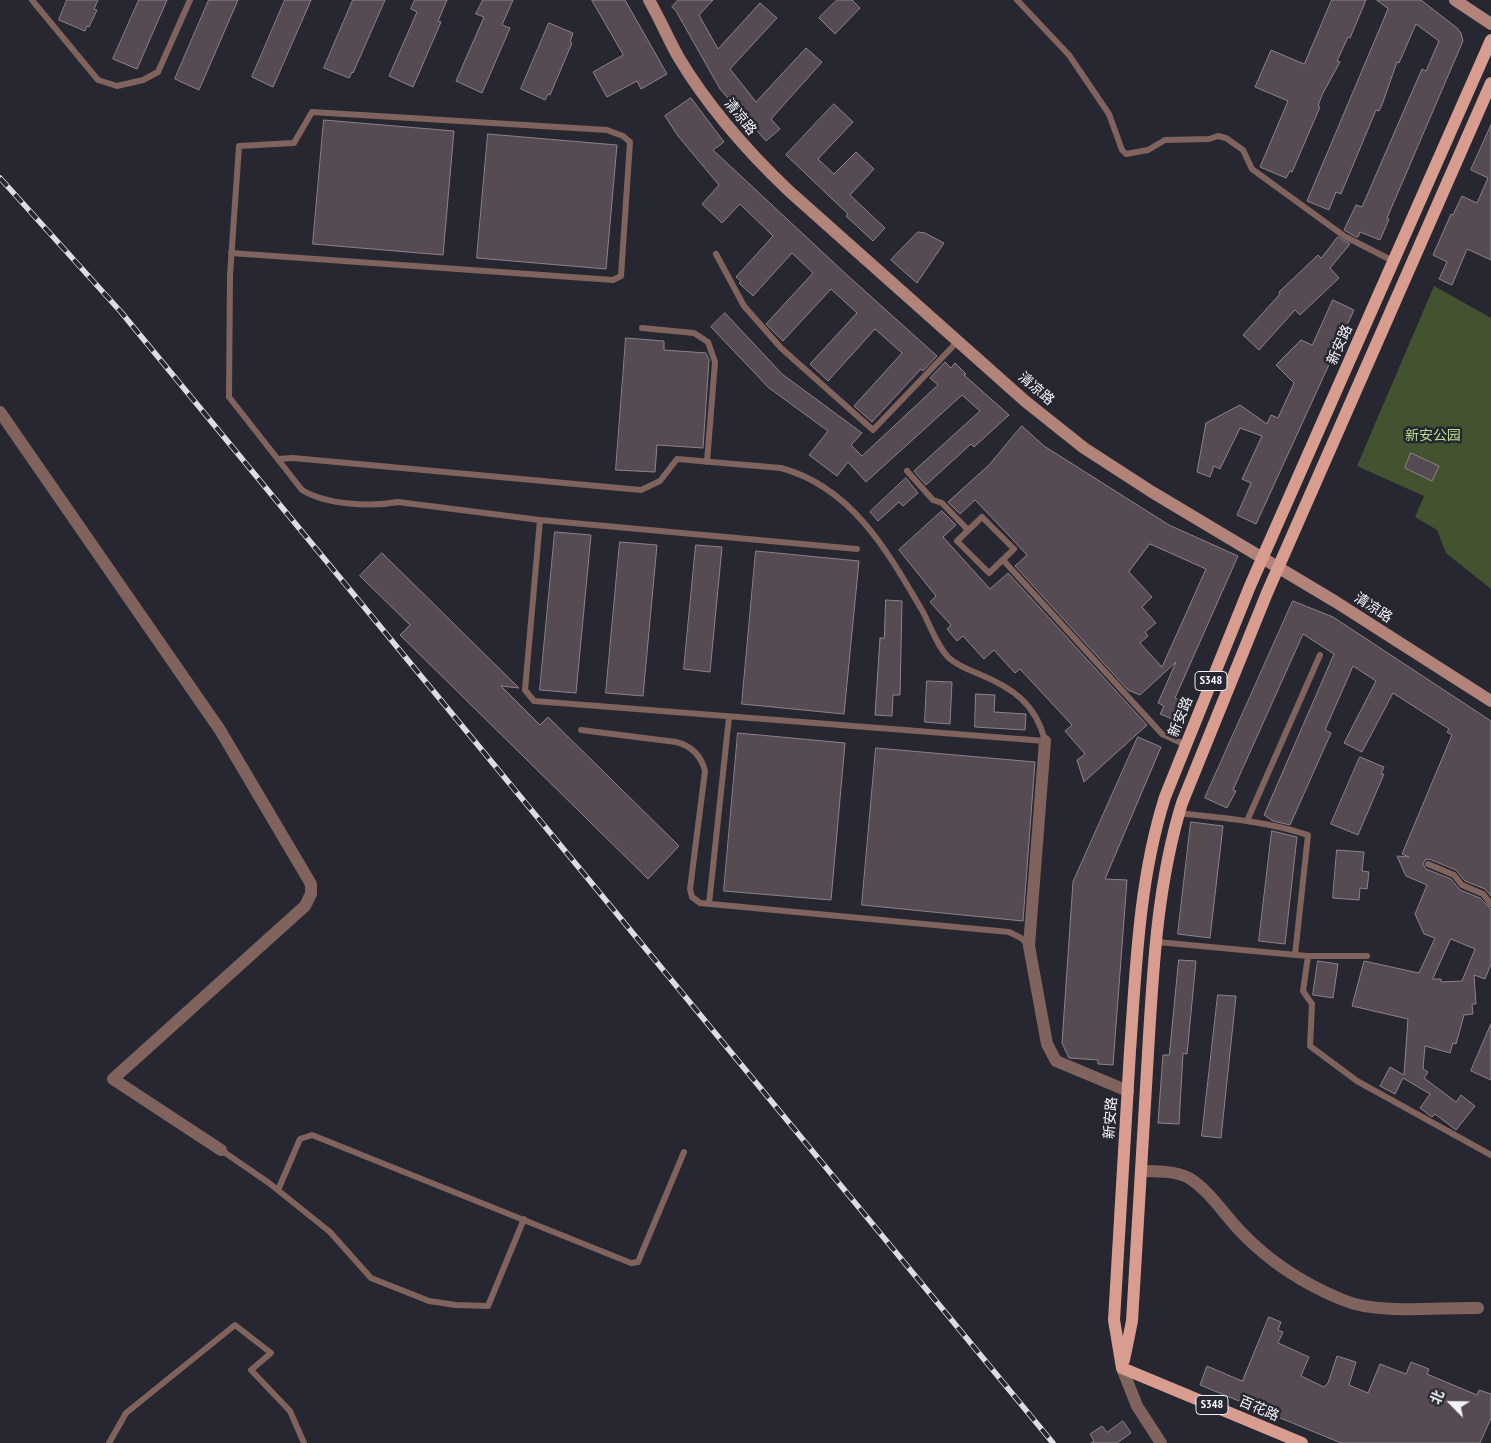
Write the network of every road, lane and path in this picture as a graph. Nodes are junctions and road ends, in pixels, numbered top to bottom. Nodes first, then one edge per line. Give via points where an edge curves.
1 (32, 0) edge
2 (190, 0) edge
3 (649, 0) edge
4 (1017, 0) edge
5 (1455, 0) edge
6 (1491, 24) edge
7 (1491, 40) edge
8 (1491, 82) edge
9 (231, 253) junction
10 (716, 254) dead end
11 (1393, 260) junction
12 (642, 328) dead end
13 (959, 341) junction
14 (0, 412) edge
15 (278, 459) junction
16 (707, 462) junction
17 (907, 471) dead end
18 (540, 520) junction
19 (968, 530) junction
20 (857, 549) dead end
21 (1263, 557) junction
22 (1003, 560) junction
23 (1279, 566) junction
24 (1320, 655) dead end
25 (1491, 701) edge
26 (729, 717) junction
27 (581, 730) dead end
28 (1045, 741) junction
29 (1186, 745) junction
30 (1178, 813) junction
31 (1247, 821) junction
32 (1428, 864) dead end
33 (709, 904) junction
34 (1491, 904) edge
35 (1157, 942) junction
36 (1029, 946) junction
37 (1295, 955) junction
38 (1308, 956) junction
39 (1366, 956) dead end
40 (1128, 1091) junction
41 (221, 1150) joint
42 (684, 1152) dead end
43 (1491, 1155) edge
44 (1141, 1171) junction
45 (278, 1190) junction
46 (524, 1219) junction
47 (1478, 1308) dead end
48 (1122, 1368) junction
49 (109, 1443) edge
50 (304, 1443) edge
51 (1161, 1443) edge
52 (1302, 1443) edge

1 - 2 lane via 98,80 117,86 143,80 158,72
3 - 13 street, 清凉路 via 694,81 751,153 789,191
4 - 11 lane via 1069,55 1109,114 1126,154 1148,150 1165,140 1226,138 1244,150 1252,168 1344,236
5 - 6 street
7 - 11 main road, 新安路 / S348
8 - 23 main road, S348
9 - 9 lane via 613,280 621,276 630,142 607,130 312,112 294,142 239,146
9 - 15 lane via 228,396
10 - 13 lane via 744,306 781,348 874,430
11 - 21 main road, 新安路 / S348
12 - 16 lane via 694,333 708,342 715,362
13 - 21 street, 清凉路 via 1025,401 1084,448
14 - 41 street via 220,730 311,884 311,894 305,906 113,1079
15 - 16 lane via 641,490 660,481 677,459
15 - 18 lane via 302,490 314,497 377,506 398,502
16 - 28 lane via 780,468 819,483 840,497 892,561 943,652 960,666 1019,694 1033,710
17 - 19 lane via 933,500 942,503
18 - 20 lane
18 - 26 lane via 525,690 530,698 539,702
19 - 22 lane via 982,517 1014,550
19 - 22 lane via 957,541 989,574
21 - 23 street, 清凉路
21 - 29 main road, 新安路 / S348
22 - 29 lane via 1162,734
23 - 25 street, 清凉路
23 - 30 main road, S348
24 - 31 lane
26 - 28 lane
26 - 33 lane
27 - 33 lane via 676,742 696,752 705,771 690,889 695,900
28 - 36 street
29 - 40 main road, 新安路 / S348 via 1164,796 1146,870
30 - 31 lane
30 - 35 main road, S348 via 1163,881
31 - 37 lane via 1308,835
32 - 34 lane via 1454,875 1462,885 1483,894
33 - 36 lane via 1009,932
35 - 37 lane
35 - 44 main road, S348
36 - 40 street via 1052,1056 1056,1061
37 - 38 lane
38 - 39 lane
38 - 43 lane via 1303,991 1312,1004 1310,1046 1357,1081
40 - 48 main road, 新安路 / S348 via 1114,1320
41 - 45 lane
42 - 46 lane via 638,1262 631,1263
44 - 47 street via 1189,1178 1275,1262 1345,1301 1380,1308
44 - 48 main road, S348 via 1132,1320
45 - 46 lane via 300,1139 312,1135
45 - 46 lane via 340,1242 371,1278 429,1301 456,1305 488,1306
48 - 51 street, 新安路 via 1137,1406
48 - 52 main road, 百花路 / S348
49 - 50 lane via 126,1413 235,1325 271,1353 251,1370 290,1411

